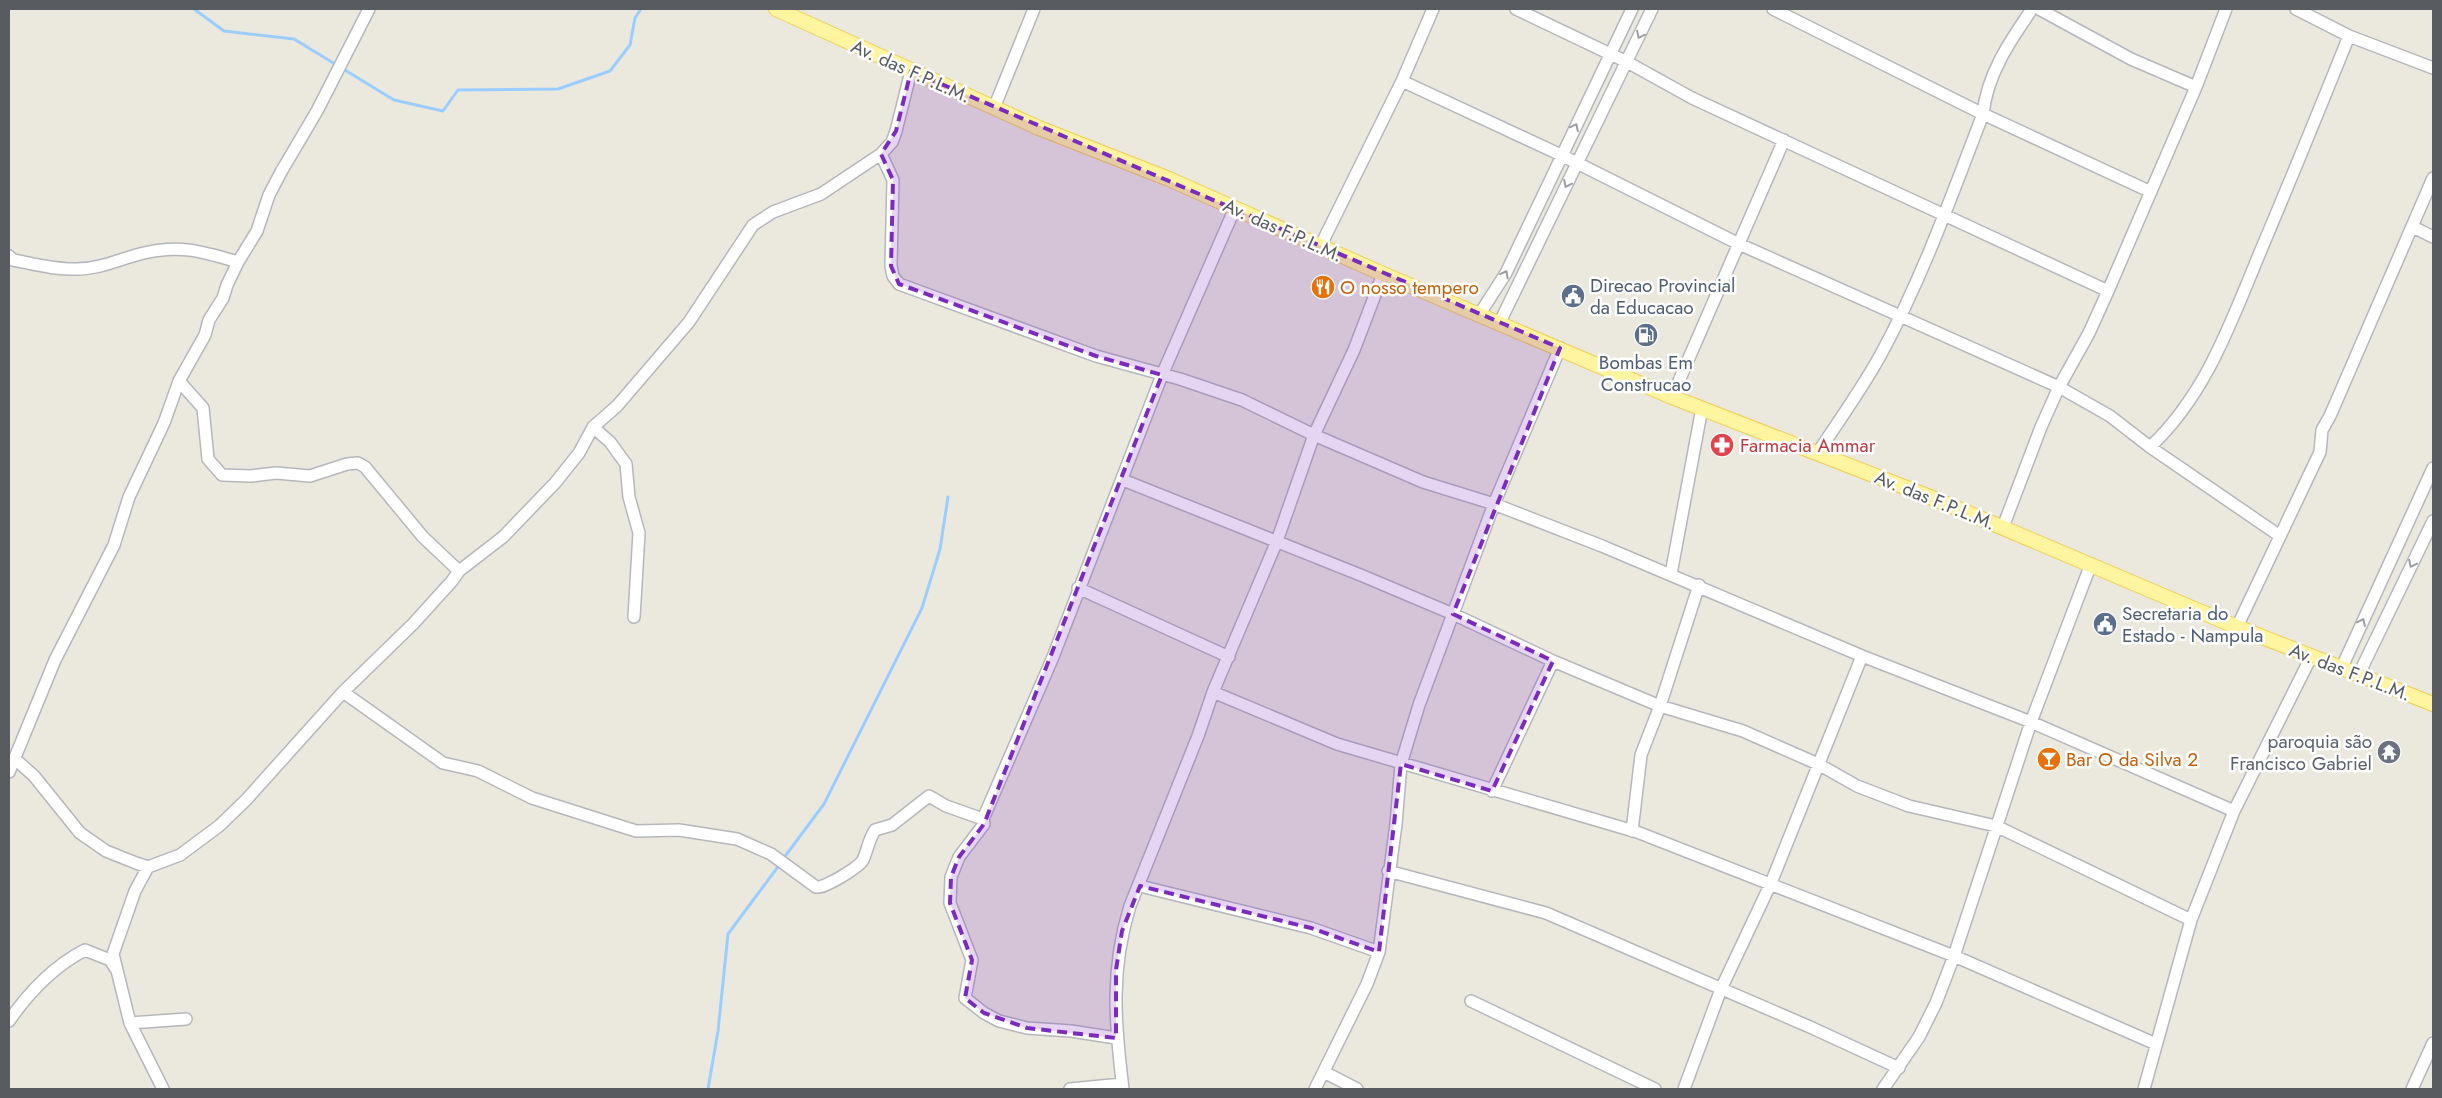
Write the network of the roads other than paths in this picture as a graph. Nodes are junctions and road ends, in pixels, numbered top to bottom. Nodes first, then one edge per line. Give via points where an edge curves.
1 (369, 9) edge
2 (776, 9) edge
3 (1034, 9) edge
4 (1433, 9) edge
5 (1516, 9) edge
6 (1632, 9) edge
7 (1652, 9) edge
8 (1773, 9) edge
9 (2032, 9) edge
10 (2039, 9) edge
11 (2226, 9) edge
12 (2296, 9) edge
13 (2349, 36) junction
14 (1611, 54) junction
15 (1627, 62) junction
16 (2433, 68) edge
17 (910, 71) junction
18 (1402, 81) junction
19 (2196, 87) junction
20 (994, 108) junction
21 (1983, 114) junction
22 (1784, 140) junction
23 (882, 154) junction
24 (1561, 155) junction
25 (1577, 163) junction
26 (2433, 178) edge
27 (2152, 192) junction
28 (1235, 208) junction
29 (1944, 215) junction
30 (2412, 227) junction
31 (2433, 237) edge
32 (1740, 244) junction
33 (1320, 247) junction
34 (9, 256) edge
35 (238, 262) junction
36 (1383, 274) junction
37 (2108, 291) junction
38 (1900, 314) junction
39 (1480, 315) junction
40 (1499, 324) junction
41 (1560, 348) junction
42 (1162, 375) junction
43 (179, 382) junction
44 (2059, 387) junction
45 (1672, 397) junction
46 (1702, 408) junction
47 (593, 427) junction
48 (1314, 435) junction
49 (2150, 447) junction
50 (1818, 452) junction
51 (2433, 468) edge
52 (1123, 480) junction
53 (1494, 504) junction
54 (2433, 520) edge
55 (2003, 527) junction
56 (2280, 536) junction
57 (1277, 541) junction
58 (2091, 564) junction
59 (459, 571) junction
60 (1670, 574) junction
61 (1699, 585) junction
62 (1078, 588) junction
63 (1453, 614) junction
64 (634, 617) dead end
65 (2236, 628) junction
66 (1862, 656) junction
67 (2311, 656) junction
68 (1229, 657) junction
69 (1553, 661) junction
70 (2342, 667) junction
71 (2360, 674) junction
72 (343, 692) junction
73 (1213, 692) junction
74 (2433, 704) edge
75 (1660, 706) junction
76 (2031, 722) junction
77 (15, 759) junction
78 (1401, 764) junction
79 (1818, 764) junction
80 (9, 772) edge
81 (1492, 791) junction
82 (2234, 811) junction
83 (983, 819) junction
84 (1996, 826) junction
85 (1632, 831) junction
86 (148, 867) junction
87 (1388, 871) junction
88 (1771, 883) junction
89 (1140, 886) junction
90 (2191, 920) junction
91 (1379, 952) junction
92 (1954, 956) junction
93 (116, 970) junction
94 (1721, 990) junction
95 (1470, 1001) dead end
96 (186, 1019) dead end
97 (9, 1021) edge
98 (130, 1024) junction
99 (1116, 1038) junction
100 (2433, 1043) edge
101 (2156, 1044) junction
102 (1898, 1068) junction
103 (1324, 1072) junction
104 (1122, 1086) edge
105 (162, 1089) edge
106 (1070, 1089) edge
107 (1315, 1089) edge
108 (1357, 1089) edge
109 (1654, 1089) edge
110 (1684, 1089) edge
111 (1883, 1089) edge
112 (2144, 1089) edge
113 (2412, 1089) edge

1 - 35 street via 269,195 257,231
2 - 17 main road, Av. das F.P.L.M.
3 - 20 street
4 - 18 street
5 - 14 street
6 - 14 street
7 -> 15 street
8 - 21 street
9 - 21 street via 2001,56 1985,97
10 - 19 street via 2131,58
11 - 19 street
12 - 13 street
13 - 16 street
13 - 49 street via 2209,370 2175,423
14 - 15 street
24 -> 14 street
15 - 22 street via 1692,98
15 - 25 street
17 - 20 main road, Av. das F.P.L.M.
17 - 23 street via 896,131
18 - 24 street
18 - 33 street
19 - 27 street
20 - 28 main road, Av. das F.P.L.M.
21 - 27 street
21 - 29 street
22 - 29 street
22 - 32 street
23 - 42 street via 893,180 891,266 899,284 1087,353
23 - 47 street via 821,194 773,212 753,226 689,322 617,406
24 - 25 street
39 -> 24 street via 1506,273
25 - 32 street
25 -> 40 street
26 - 30 street
27 - 37 street
28 - 33 main road, Av. das F.P.L.M.
28 - 42 street
29 - 37 street
29 - 38 street
30 - 31 street
30 - 56 street via 2322,430 2320,452
32 - 38 street
32 - 45 street
33 - 36 main road, Av. das F.P.L.M.
34 - 35 street via 13,260 77,269 175,248 194,249
35 - 43 street via 223,298 209,320 205,336
36 - 39 main road, Av. das F.P.L.M.
36 - 48 street via 1354,350
37 - 44 street
38 - 44 street
38 - 50 street via 1871,370
39 - 40 main road, Av. das F.P.L.M.
40 - 41 main road, Av. das F.P.L.M.
41 - 45 main road, Av. das F.P.L.M.
41 - 53 street
42 - 48 street via 1242,400
42 - 52 street
43 - 59 street via 203,408 208,459 222,476 276,473 310,476 358,463 365,467 423,538
43 - 77 street via 164,423 129,497 114,545 55,660
44 - 49 street via 2110,416
44 - 55 street
45 - 46 main road, Av. das F.P.L.M.
46 - 50 main road, Av. das F.P.L.M.
46 - 60 street
47 - 59 street via 579,454 555,483 503,537
47 - 64 street via 610,442 626,464 629,497 639,533
48 - 53 street via 1423,482
48 - 57 street
49 - 56 street
50 - 55 main road, Av. das F.P.L.M.
70 -> 51 street
52 - 57 street
52 - 62 street
53 - 60 street
53 - 63 street
54 -> 71 street
55 - 58 main road, Av. das F.P.L.M.
56 - 65 street
57 - 63 street
57 - 68 street
58 - 65 main road, Av. das F.P.L.M.
58 - 76 street
59 - 72 street via 413,624
60 - 61 street
61 - 66 street
61 - 75 street
62 - 68 street
62 - 83 street via 1053,657
63 - 69 street
63 - 78 street
65 - 67 main road, Av. das F.P.L.M.
66 - 76 street
66 - 79 street
67 - 70 main road, Av. das F.P.L.M.
67 - 82 street
68 - 73 street
69 - 75 street
69 - 81 street
70 - 71 main road, Av. das F.P.L.M.
71 - 74 main road, Av. das F.P.L.M.
72 - 83 street via 443,762 478,771 532,798 636,831 679,830 737,839 771,854 816,887 826,886 856,867 875,830 892,825 929,796 946,806
72 - 86 street via 219,826 180,855
73 - 78 street via 1337,744
73 - 89 street
75 - 79 street via 1742,731
75 - 85 street via 1641,755
76 - 82 street
76 - 84 street
77 - 80 street
77 - 86 street via 34,776 80,833 106,851
78 - 81 street
78 - 87 street
79 - 84 street via 1857,786 1909,806
79 - 88 street
81 - 85 street
82 - 90 street
83 - 99 street via 984,824 959,856 951,877 950,903 972,960 966,998 999,1021 1027,1028
84 - 90 street
84 - 92 street
85 - 88 street
86 - 93 street via 135,891 113,954
87 - 91 street
87 - 94 street via 1546,913
88 - 92 street
88 - 94 street
89 - 91 street via 1311,928
89 - 99 street via 1122,931 1114,1006
90 - 101 street
91 - 103 street
92 - 101 street
92 - 102 street via 1936,1003
93 - 97 street via 110,960 85,950 64,962 36,988
93 - 98 street
94 - 102 street
94 - 110 street
95 - 109 street
96 - 98 street
98 - 105 street
99 - 104 street
100 - 113 street
101 - 112 street
102 - 111 street
103 - 107 street
103 - 108 street
104 - 106 street

